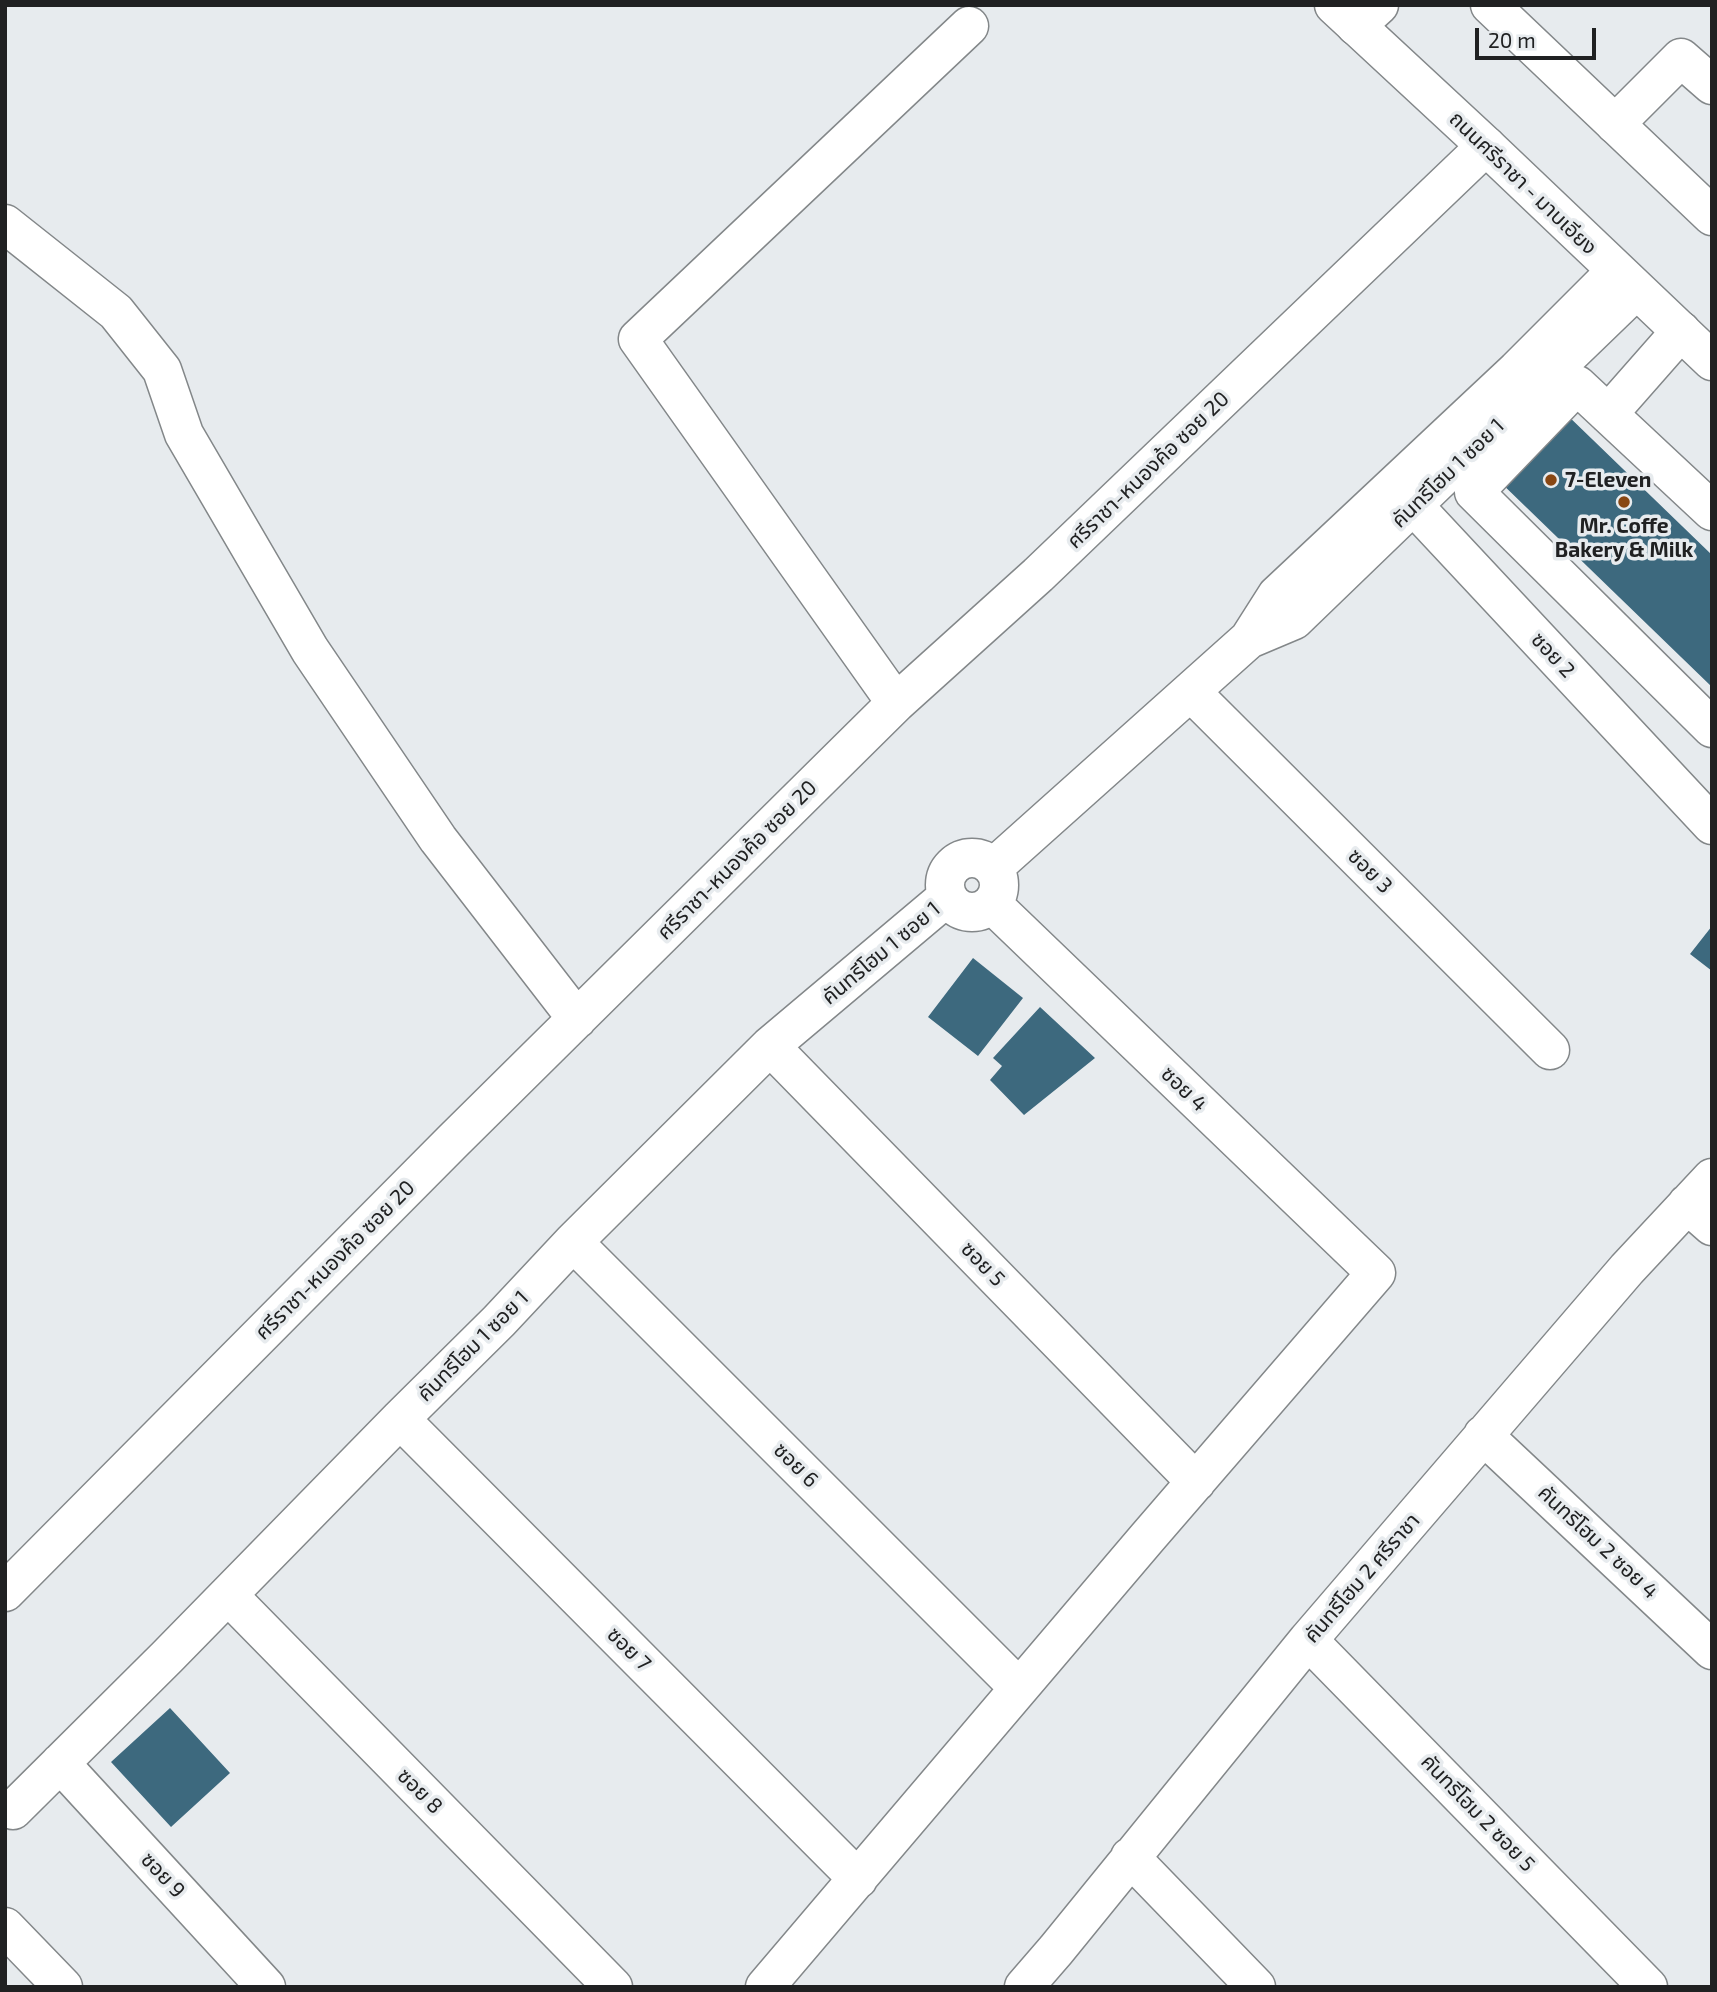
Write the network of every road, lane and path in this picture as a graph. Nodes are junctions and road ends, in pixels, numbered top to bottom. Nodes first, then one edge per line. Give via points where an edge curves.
1 (1490, 5) edge
2 (1356, 12) edge
3 (969, 26) dead end
4 (1709, 78) edge
5 (1615, 124) junction
6 (1486, 146) junction
7 (1712, 216) edge
8 (5, 224) edge
9 (1626, 281) junction
10 (1681, 331) junction
11 (1712, 361) edge
12 (1608, 414) junction
13 (1404, 496) junction
14 (1712, 511) edge
15 (1191, 692) junction
16 (896, 703) junction
17 (1712, 728) edge
18 (1712, 825) edge
19 (993, 885) junction
20 (577, 1019) junction
21 (770, 1046) junction
22 (1550, 1050) dead end
23 (1703, 1202) edge
24 (573, 1242) junction
25 (400, 1419) junction
26 (1483, 1435) junction
27 (1196, 1482) junction
28 (5, 1592) edge
29 (228, 1595) junction
30 (1308, 1640) junction
31 (1712, 1650) edge
32 (1019, 1688) junction
33 (60, 1763) junction
34 (13, 1810) dead end
35 (1130, 1857) junction
36 (858, 1879) junction
37 (5, 1927) edge
38 (63, 1987) edge
39 (266, 1987) edge
40 (613, 1987) edge
41 (765, 1987) edge
42 (1024, 1987) edge
43 (1256, 1987) edge
44 (1648, 1987) edge

1 - 5 street
2 - 6 street, ถนนศรีราชา - มาบเอียง
3 - 16 street via 638,339
4 - 5 street via 1681,58
5 - 7 street
6 - 9 street, ถนนศรีราชา - มาบเอียง
6 - 16 street, ศรีราชา-หนองค้อ ซอย 20 via 1038,575
8 - 20 street via 116,312 162,370 184,434 310,650 438,838
9 - 10 street, ถนนศรีราชา - มาบเอียง
9 - 13 street, คันทรีโฮม 1 ซอย 1
10 - 11 street, ถนนศรีราชา - มาบเอียง
10 - 12 street
12 - 14 street
12 - 17 street via 1577,385 1474,492
13 - 15 street, คันทรีโฮม 1 ซอย 1 via 1294,620 1249,639
13 - 18 street, ซอย 2
15 - 19 street, คันทรีโฮม 1 ซอย 1
15 - 22 street, ซอย 3
16 - 20 street, ศรีราชา-หนองค้อ ซอย 20
19 - 21 street, คันทรีโฮม 1 ซอย 1 via 982,911 968,912 947,897
19 - 27 street, ซอย 4 via 1376,1273
20 - 28 street, ศรีราชา-หนองค้อ ซอย 20
21 - 24 street, คันทรีโฮม 1 ซอย 1
21 - 27 street, ซอย 5
23 - 26 street, คันทรีโฮม 2 ศรีราชา via 1627,1269
24 - 25 street, คันทรีโฮม 1 ซอย 1
24 - 32 street, ซอย 6
25 - 29 street, คันทรีโฮม 1 ซอย 1
25 - 36 street, ซอย 7
26 - 30 street, คันทรีโฮม 2 ศรีราชา
26 - 31 street, คันทรีโฮม 2 ซอย 4
27 - 32 street
29 - 33 street, คันทรีโฮม 1 ซอย 1
29 - 40 street, ซอย 8
30 - 35 street, คันทรีโฮม 2 ศรีราชา
30 - 44 street, คันทรีโฮม 2 ซอย 5
32 - 36 street
33 - 34 street, คันทรีโฮม 1 ซอย 1
33 - 39 street, ซอย 9
35 - 42 street, คันทรีโฮม 2 ศรีราชา
35 - 43 street
36 - 41 street
37 - 38 street

